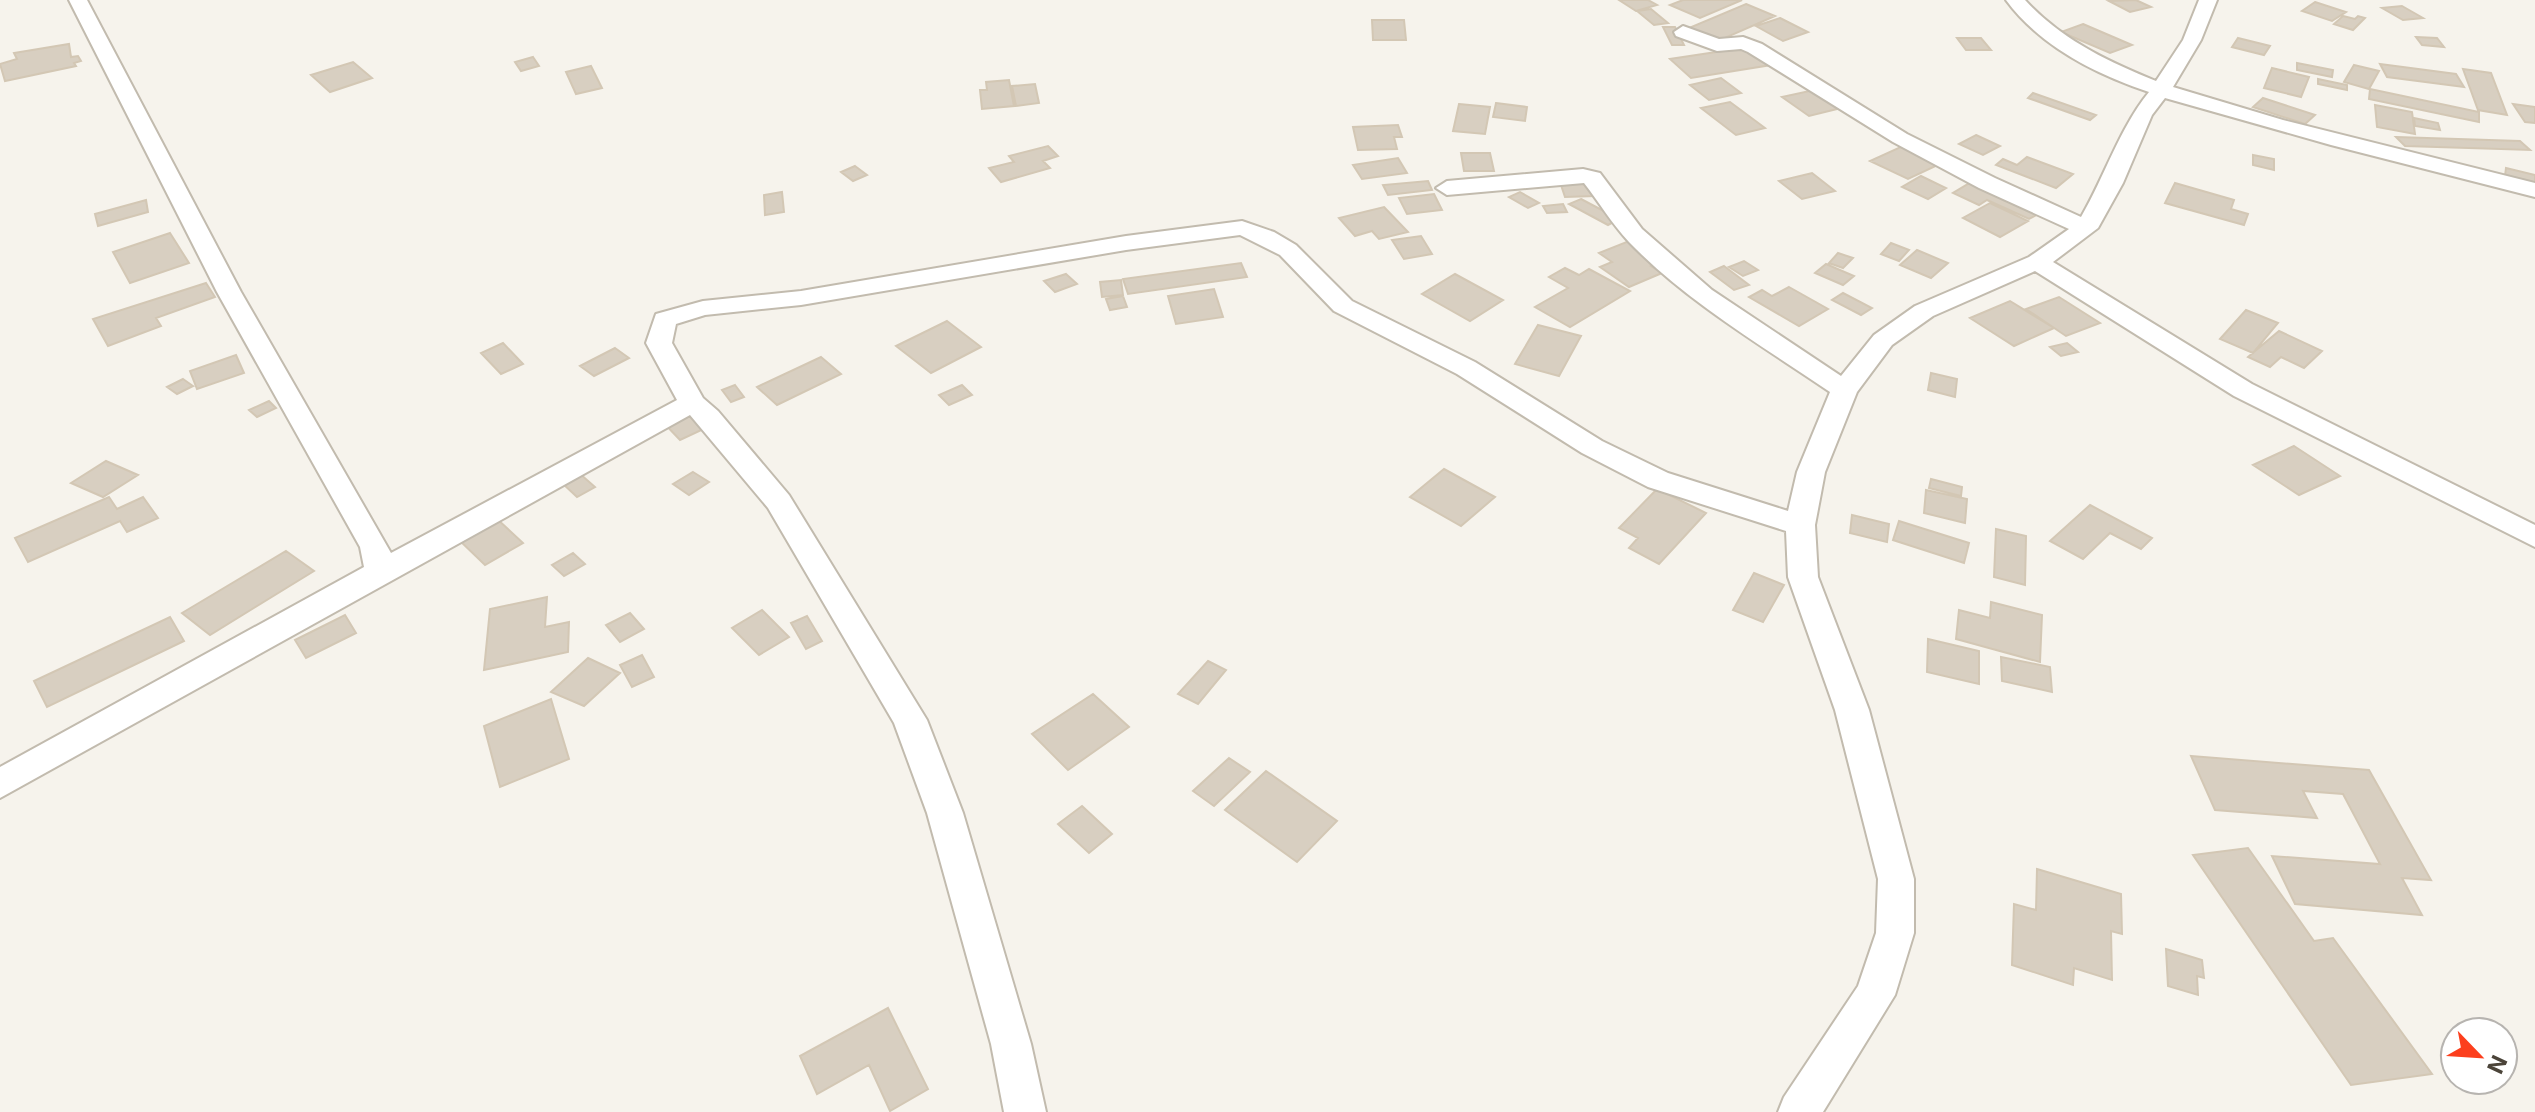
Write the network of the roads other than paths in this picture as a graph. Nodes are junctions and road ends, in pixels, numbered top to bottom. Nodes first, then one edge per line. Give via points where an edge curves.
1 (78, 0) edge
2 (2015, 0) edge
3 (2208, 0) edge
4 (1683, 32) dead end
5 (2161, 90) junction
6 (1447, 188) dead end
7 (2535, 190) edge
8 (2086, 228) junction
9 (2037, 262) junction
10 (1844, 390) junction
11 (692, 403) junction
12 (1800, 525) junction
13 (2535, 537) edge
14 (380, 571) junction
15 (0, 784) edge
16 (1025, 1112) edge
17 (1799, 1112) edge

1 - 14 street via 229,292 375,547
2 - 5 street via 2030,21 2051,36
3 - 5 street via 2192,40
4 - 8 street via 1717,45 1743,43 1755,48 1900,138
5 - 7 street via 2241,116
5 - 8 street via 2142,114
6 - 10 street via 1593,179 1634,234 1703,295
8 - 9 street
9 - 10 street via 1906,322 1883,340
9 - 13 street via 2243,390
10 - 12 street via 1811,472
11 - 12 street via 659,343 665,319 703,308 801,298 1242,228 1288,250 1343,306 1466,368 1592,447 1658,480
11 - 14 street
11 - 16 street via 779,502 910,720 945,813 1011,1044
12 - 17 street via 1803,577 1852,710 1896,879 1896,906 1895,933 1875,995
14 - 15 street

